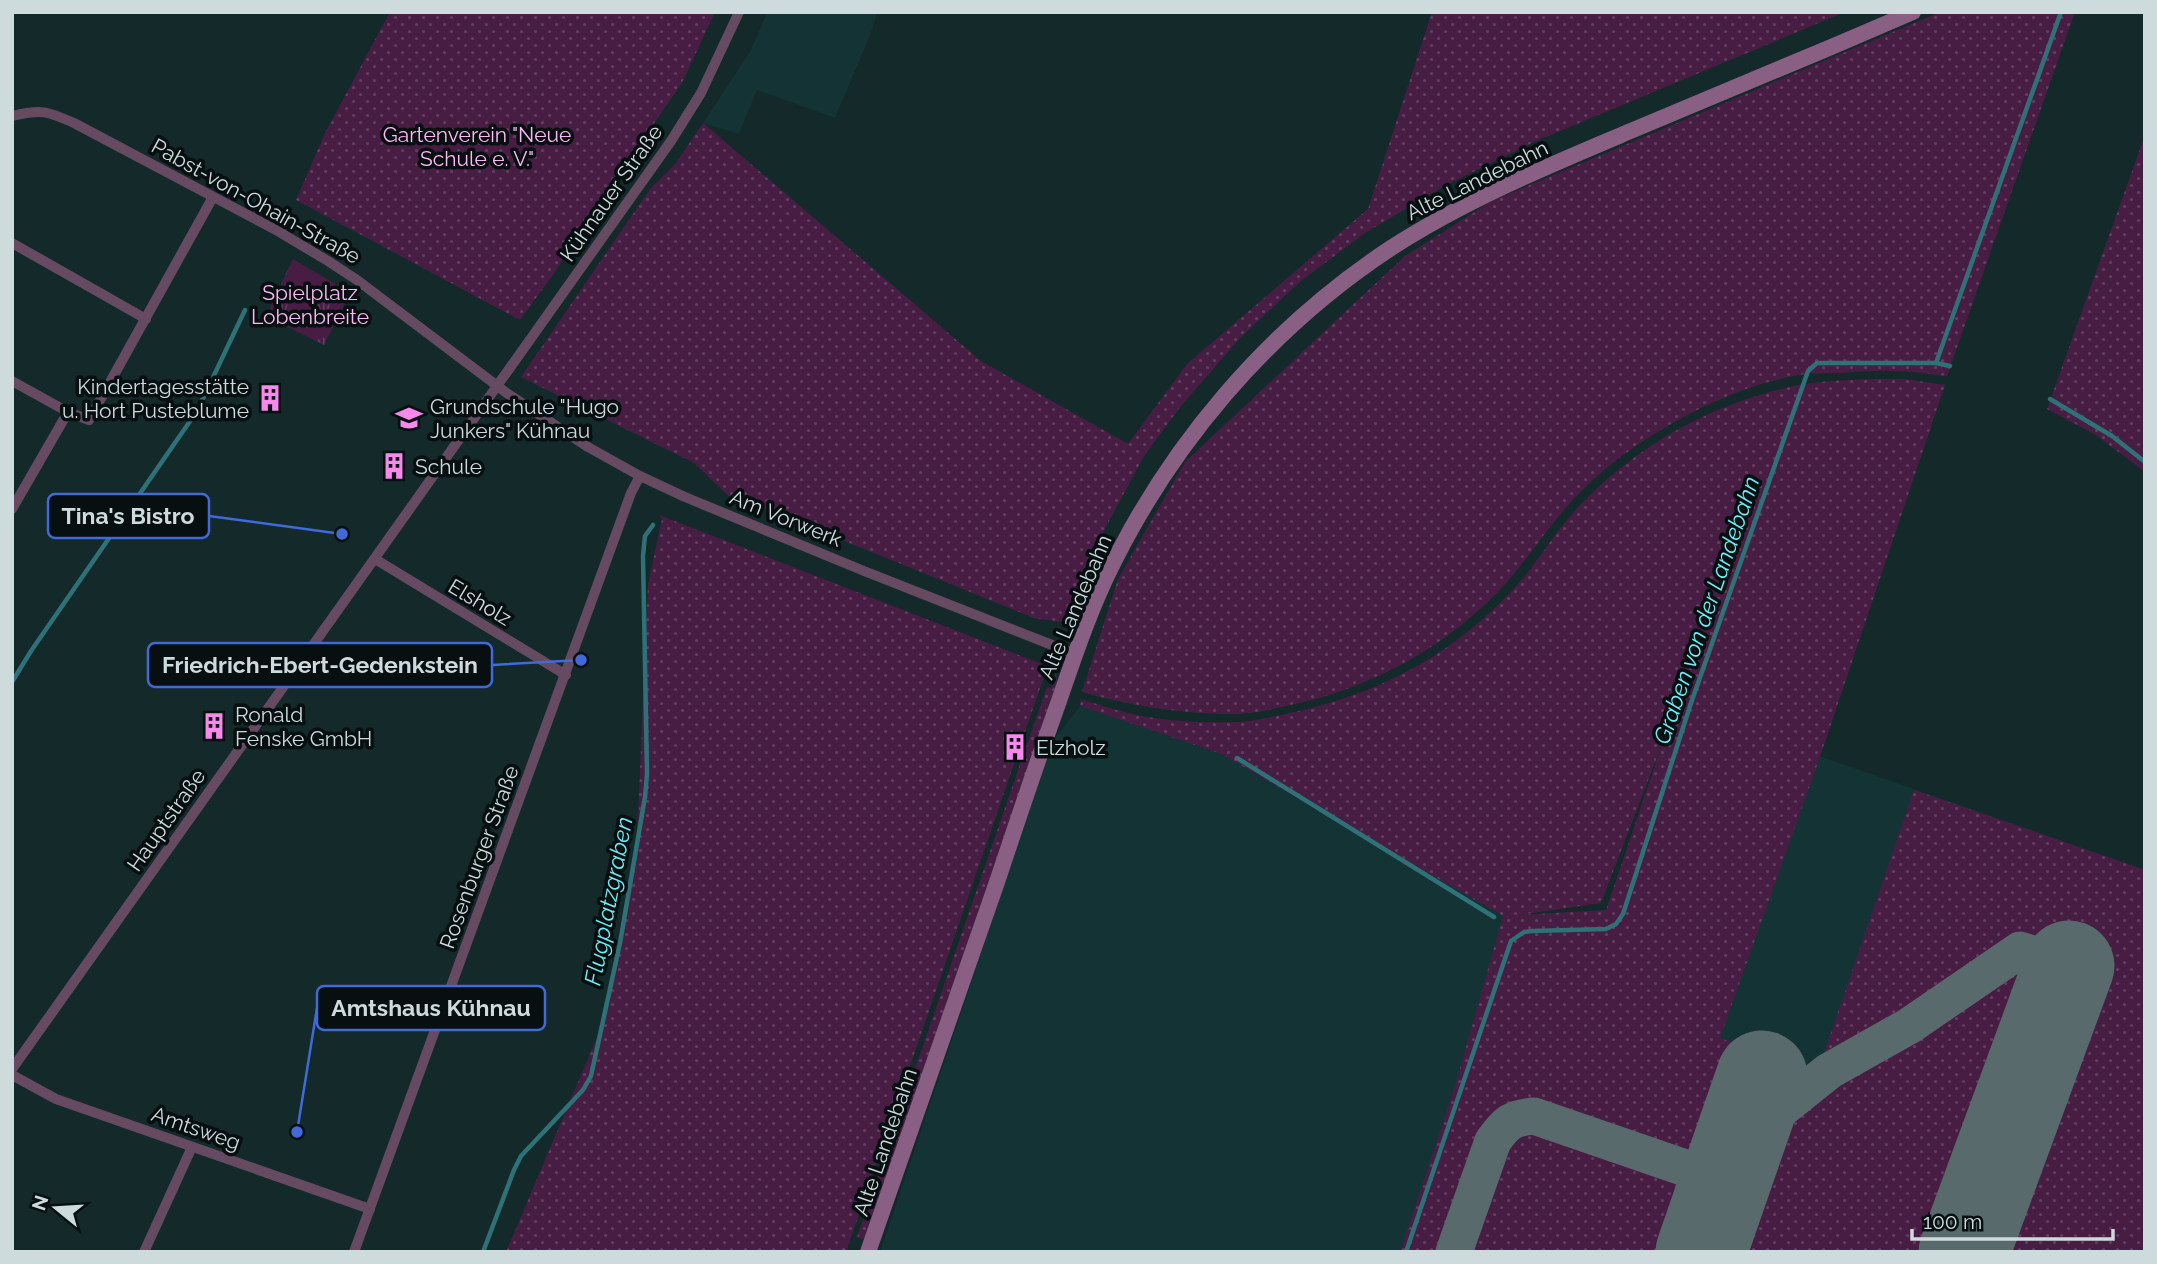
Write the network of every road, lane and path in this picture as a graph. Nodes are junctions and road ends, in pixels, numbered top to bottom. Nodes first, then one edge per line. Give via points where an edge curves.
1 (739, 12) edge
2 (1913, 12) edge
3 (12, 116) edge
4 (213, 197) junction
5 (12, 243) edge
6 (146, 319) junction
7 (12, 381) edge
8 (498, 387) junction
9 (68, 412) junction
10 (640, 477) junction
11 (12, 509) edge
12 (375, 559) junction
13 (1076, 654) junction
14 (566, 676) junction
15 (12, 1069) edge
16 (12, 1075) edge
17 (192, 1147) junction
18 (370, 1209) junction
19 (144, 1252) edge
20 (354, 1252) edge
21 (868, 1252) edge

1 - 8 street, Kühnauer Straße via 677,133
2 - 13 main road, Alte Landebahn via 1460,207 1343,282 1270,346 1190,439 1118,555
3 - 4 street, Pabst-von-Ohain-Straße via 38,110 74,122
4 - 6 street
4 - 8 street, Pabst-von-Ohain-Straße via 357,280
5 - 6 street
6 - 9 street via 89,419
7 - 9 street
8 - 10 street, Am Vorwerk
8 - 12 street, Hauptstraße
9 - 11 street
10 - 13 street, Am Vorwerk
10 - 14 street, Rosenburger Straße
12 - 14 street, Elsholz
12 - 15 street, Hauptstraße
13 - 21 main road, Alte Landebahn
14 - 18 street, Rosenburger Straße
16 - 17 street, Amtsweg via 56,1099
17 - 18 street, Amtsweg
17 - 19 street
18 - 20 street, Rosenburger Straße

